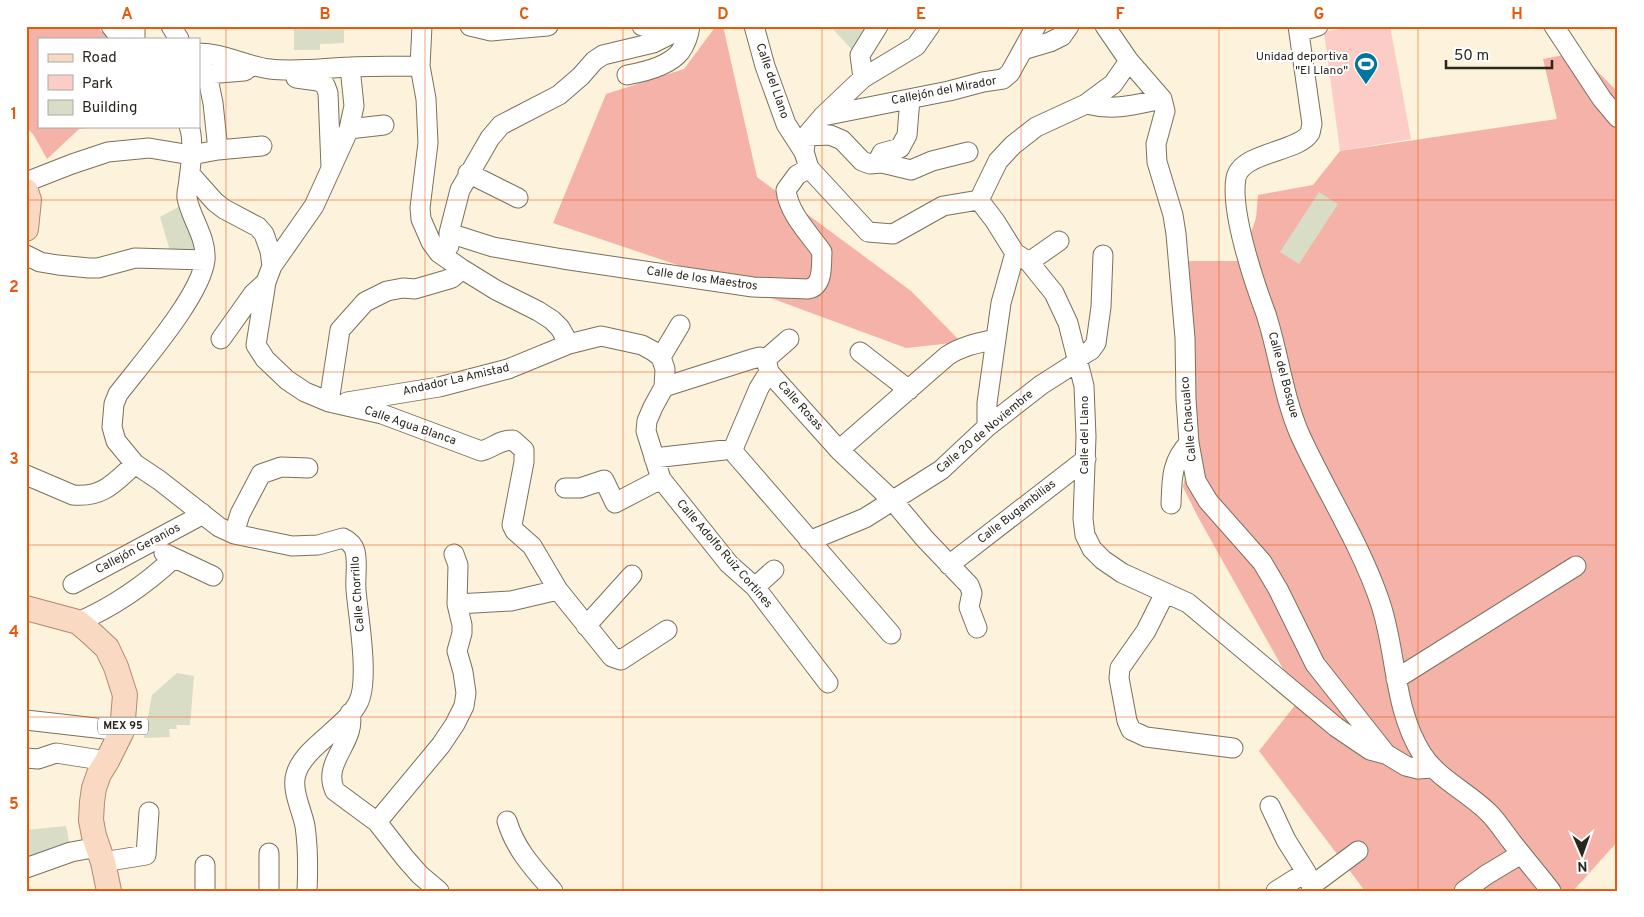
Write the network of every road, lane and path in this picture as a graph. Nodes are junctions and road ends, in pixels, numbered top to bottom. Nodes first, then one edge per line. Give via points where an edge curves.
1 (111, 26) edge
2 (171, 26) edge
3 (422, 26) edge
4 (470, 26) edge
5 (548, 26) edge
6 (642, 26) edge
7 (754, 26) edge
8 (878, 26) edge
9 (930, 26) edge
10 (1036, 26) edge
11 (1069, 26) edge
12 (1104, 26) edge
13 (1318, 26) edge
14 (1554, 26) edge
15 (511, 27) edge
16 (686, 27) edge
17 (1299, 29) edge
18 (120, 38) edge
19 (178, 38) edge
20 (1023, 50) junction
21 (200, 53) edge
22 (1129, 61) junction
23 (420, 66) junction
24 (246, 67) junction
25 (350, 67) junction
26 (203, 69) edge
27 (627, 75) dead end
28 (863, 78) junction
29 (910, 98) junction
30 (1162, 99) junction
31 (1086, 104) junction
32 (822, 116) junction
33 (1618, 118) edge
34 (384, 125) dead end
35 (190, 128) edge
36 (349, 130) junction
37 (262, 146) dead end
38 (218, 150) junction
39 (806, 152) junction
40 (968, 152) dead end
41 (881, 160) junction
42 (190, 164) junction
43 (332, 170) junction
44 (468, 173) junction
45 (26, 182) edge
46 (26, 191) edge
47 (518, 198) dead end
48 (979, 200) junction
49 (26, 229) edge
50 (449, 233) junction
51 (1059, 241) dead end
52 (26, 255) edge
53 (1103, 255) dead end
54 (1022, 257) junction
55 (205, 260) junction
56 (455, 264) junction
57 (269, 274) junction
58 (680, 325) dead end
59 (221, 339) dead end
60 (789, 339) dead end
61 (996, 339) junction
62 (569, 344) junction
63 (860, 352) dead end
64 (661, 357) junction
65 (1076, 359) junction
66 (768, 365) junction
67 (664, 387) junction
68 (909, 390) junction
69 (334, 403) junction
70 (987, 427) junction
71 (1189, 444) junction
72 (733, 450) junction
73 (839, 450) junction
74 (654, 458) junction
75 (1086, 459) junction
76 (135, 464) junction
77 (308, 468) dead end
78 (26, 475) edge
79 (661, 479) junction
80 (565, 488) dead end
81 (893, 501) junction
82 (1171, 504) dead end
83 (202, 513) junction
84 (234, 534) junction
85 (809, 541) junction
86 (148, 544) junction
87 (454, 554) dead end
88 (174, 558) junction
89 (949, 565) junction
90 (1576, 566) dead end
91 (774, 570) dead end
92 (632, 575) dead end
93 (213, 576) dead end
94 (73, 584) dead end
95 (755, 587) junction
96 (558, 590) junction
97 (1165, 592) junction
98 (458, 604) junction
99 (26, 608) edge
100 (78, 622) junction
101 (586, 626) junction
102 (976, 628) dead end
103 (667, 630) dead end
104 (891, 634) dead end
105 (1396, 679) junction
106 (828, 683) dead end
107 (350, 713) junction
108 (26, 720) edge
109 (122, 731) junction
110 (1233, 748) dead end
111 (1386, 754) junction
112 (26, 758) edge
113 (107, 762) junction
114 (1432, 768) junction
115 (1270, 806) dead end
116 (149, 812) dead end
117 (507, 821) dead end
118 (377, 822) junction
119 (1358, 851) dead end
120 (269, 853) dead end
121 (1521, 854) junction
122 (100, 855) junction
123 (205, 865) dead end
124 (26, 868) edge
125 (1311, 883) edge
126 (109, 891) edge
127 (205, 891) edge
128 (269, 891) edge
129 (307, 891) edge
130 (439, 891) edge
131 (553, 891) edge
132 (1276, 891) edge
133 (1464, 891) edge
134 (1551, 891) edge

1 - 18 street
2 - 19 street
3 - 23 street
4 - 15 street via 491,31
5 - 15 street
6 - 16 street
7 - 39 street, Calle del Llano via 786,124
8 - 28 street via 860,55
9 - 28 street via 916,46
10 - 20 street, Callejón del Mirador
11 - 20 street via 1062,36
12 - 22 street
13 - 17 street, Calle del Bosque
14 - 33 street
16 - 27 street via 680,52 664,63
16 - 44 street via 653,43 594,61 559,95 502,125
17 - 105 street, Calle del Bosque via 1312,124 1310,133 1302,140 1241,167 1236,178 1237,214 1289,408 1359,548 1377,593 1389,634
20 - 29 street, Callejón del Mirador via 1003,79
21 - 24 street via 226,57
22 - 30 street
22 - 31 street via 1114,84
23 - 25 street
23 - 56 street via 426,99 428,143 421,219 439,253
24 - 25 street via 307,70
24 - 26 street via 239,72
24 - 43 street via 253,78 295,78 325,85
25 - 36 street via 354,106
26 - 38 street via 213,103
28 - 32 street
29 - 32 street, Callejón del Mirador
29 - 41 street via 907,135 900,148 882,154
30 - 31 street via 1125,107 1104,108
30 - 71 street, Calle Chacualco via 1164,111 1156,144 1157,162 1176,234 1185,338
31 - 48 street via 1036,128 1013,145 998,162
32 - 39 street
34 - 36 street
35 - 42 street via 193,140
36 - 43 street
37 - 38 street
38 - 42 street
39 - 41 street via 830,135 842,140 862,161 870,164
39 - 48 street, Calle del Llano via 868,232 893,234 943,206
39 - 50 street, Calle de los Maestros via 797,175 786,190 796,217 822,252 818,284 808,290 753,287 563,259 493,247
40 - 41 street via 911,170
42 - 45 street via 149,148 127,149 108,152
42 - 55 street via 187,197 204,244
42 - 57 street, Calle Agua Blanca via 215,202 258,227 264,234 270,251
43 - 57 street via 314,206
44 - 47 street
44 - 50 street
46 - 49 main road
48 - 54 street, Calle del Llano
50 - 56 street
51 - 54 street
52 - 55 street via 49,264 89,268 135,258
53 - 65 street, Calle 20 de Noviembre via 1096,343
54 - 61 street via 1001,303
54 - 65 street, Calle del Llano via 1054,292 1068,323
55 - 76 street, Calle Chorrillo via 200,277 170,327 118,394 114,404 112,427 116,440
56 - 62 street via 496,290 538,310 560,328
56 - 69 street via 452,278 415,289 387,291 365,302 340,330
57 - 59 street
57 - 69 street, Calle Agua Blanca via 256,345 259,352 287,380 305,392
58 - 64 street
60 - 66 street
61 - 68 street via 957,349
61 - 70 street via 987,402
62 - 64 street, Andador La Amistad via 601,336 642,345
62 - 69 street, Andador La Amistad via 530,361 439,387
63 - 68 street
64 - 67 street via 665,369
65 - 70 street, Calle 20 de Noviembre
65 - 75 street, Calle del Llano via 1084,386
66 - 67 street via 760,358 752,359
66 - 72 street
66 - 73 street, Calle Rosas
67 - 74 street, Calle Adolfo Ruiz Cortines via 647,420 646,430
68 - 73 street
69 - 96 street, Calle Agua Blanca via 382,414 481,451 504,440 519,444 524,450 524,462 512,525 532,546
70 - 81 street, Calle 20 de Noviembre via 941,470
71 - 82 street via 1177,457
71 - 111 street, Calle Chacualco via 1196,481 1208,501 1262,562 1315,664
72 - 74 street
72 - 85 street
73 - 81 street, Calle Rosas
74 - 79 street, Calle Adolfo Ruiz Cortines
75 - 89 street, Calle Bugambilias
75 - 97 street, Calle del Llano via 1083,519 1085,535 1092,549 1122,573
76 - 78 street via 105,490 80,496
76 - 83 street, Calle Chorrillo
77 - 84 street via 280,467 261,474 240,514
79 - 80 street via 615,503 604,480 580,488
79 - 95 street, Calle Adolfo Ruiz Cortines via 729,564
81 - 85 street, Calle 20 de Noviembre via 865,518
81 - 89 street, Calle Rosas
83 - 84 street, Calle Chorrillo
83 - 86 street, Callejón Geranios
84 - 107 street, Calle Chorrillo via 292,546 318,545 343,538 351,542 355,551 363,682 358,704
85 - 104 street
86 - 88 street
86 - 94 street, Callejón Geranios
87 - 98 street via 459,571
88 - 93 street
88 - 100 street via 104,610
89 - 102 street, Calle Rosas via 969,585 972,593 969,607
90 - 105 street
91 - 95 street
92 - 101 street
95 - 106 street, Calle Adolfo Ruiz Cortines
96 - 98 street via 511,601
96 - 101 street, Calle Agua Blanca
97 - 110 street via 1146,631 1120,668 1127,721 1131,730 1146,738
97 - 111 street, Calle del Llano via 1188,603 1336,727 1370,750
98 - 118 street via 462,633 457,651 464,672 464,706 441,745
99 - 100 main road, MEX 95
100 - 109 main road, MEX 95 via 107,648 116,667 125,695
101 - 103 street, Calle Agua Blanca via 612,657 622,660
105 - 114 street, Calle del Bosque via 1410,732
107 - 118 street via 350,731 332,768 332,784 341,797
107 - 129 street, Calle Chorrillo via 300,764 295,776 305,827
108 - 109 street
109 - 113 main road, MEX 95
111 - 114 street, Calle Chacualco via 1406,766
112 - 113 street via 38,759 56,753
113 - 122 main road, MEX 95 via 99,774 92,802 91,820
114 - 121 street, Calle del Bosque via 1490,814
115 - 125 street
116 - 122 street via 146,855
117 - 131 street via 512,838 524,857
118 - 130 street via 420,875
119 - 125 street
120 - 128 street
121 - 133 street
121 - 134 street, Calle del Bosque
122 - 124 street via 71,852
122 - 126 main road, MEX 95
123 - 127 street
125 - 132 street

